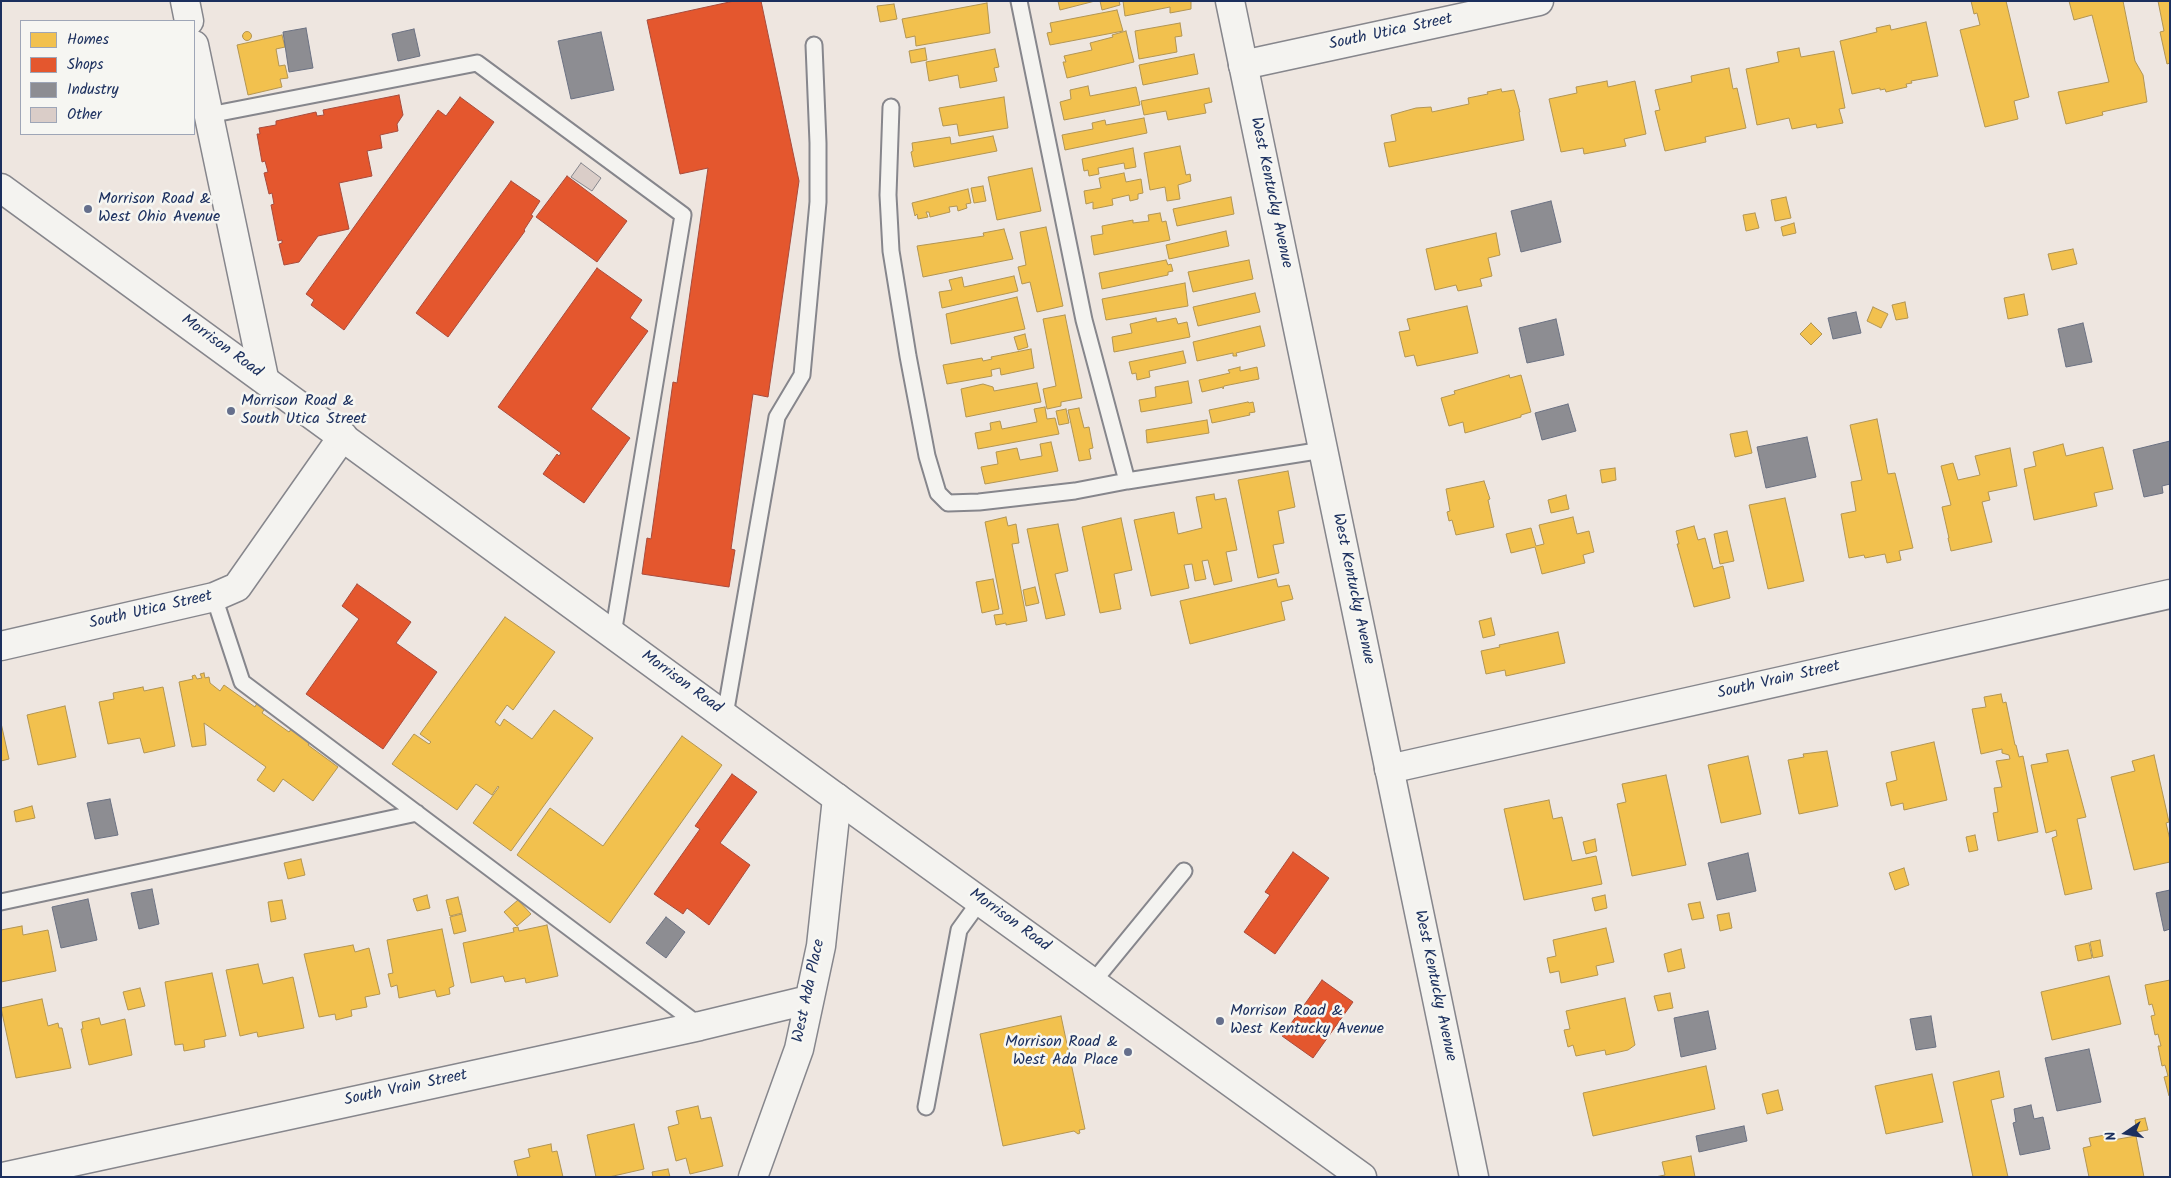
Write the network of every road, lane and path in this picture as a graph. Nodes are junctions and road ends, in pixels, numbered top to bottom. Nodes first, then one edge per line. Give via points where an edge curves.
1 (184, 1) edge
2 (1019, 1) edge
3 (1230, 1) edge
4 (1539, 1) edge
5 (189, 20) edge
6 (814, 45) dead end
7 (195, 49) edge
8 (1243, 64) junction
9 (891, 107) dead end
10 (209, 115) junction
11 (1, 188) edge
12 (264, 378) junction
13 (343, 436) junction
14 (1323, 450) junction
15 (1127, 481) junction
16 (2170, 594) edge
17 (214, 597) junction
18 (613, 634) junction
19 (1, 646) edge
20 (725, 715) junction
21 (1389, 769) junction
22 (837, 798) junction
23 (417, 813) junction
24 (1184, 871) dead end
25 (980, 901) junction
26 (1, 902) edge
27 (1093, 982) junction
28 (808, 1000) junction
29 (700, 1026) junction
30 (926, 1107) dead end
31 (3, 1177) edge
32 (753, 1177) edge
33 (1362, 1177) edge
34 (1474, 1177) edge

1 - 5 street
2 - 15 lane via 1084,320
3 - 8 street, West Kentucky Avenue
4 - 8 street, South Utica Street
6 - 20 lane via 818,202 802,374 777,417
7 - 10 street
8 - 14 street, West Kentucky Avenue
9 - 15 lane via 888,196 891,251 916,401 938,493 948,503 978,502 1075,491
10 - 12 street
10 - 18 lane via 478,63 683,215
11 - 12 street, Morrison Road
12 - 13 street, Morrison Road
13 - 17 street, South Utica Street via 237,586
13 - 18 street, Morrison Road
14 - 15 lane
14 - 21 street, West Kentucky Avenue
16 - 21 street, South Vrain Street
17 - 19 street, South Utica Street
17 - 23 lane via 242,682
18 - 20 street, Morrison Road
20 - 22 street, Morrison Road
21 - 34 street, West Kentucky Avenue
22 - 25 street, Morrison Road
22 - 28 street, West Ada Place via 821,946
23 - 26 lane
23 - 29 lane
24 - 27 lane
25 - 27 street, Morrison Road
25 - 30 lane via 959,930
27 - 33 street, Morrison Road
28 - 29 street, South Vrain Street
28 - 32 street, West Ada Place via 799,1049
29 - 31 street, South Vrain Street

